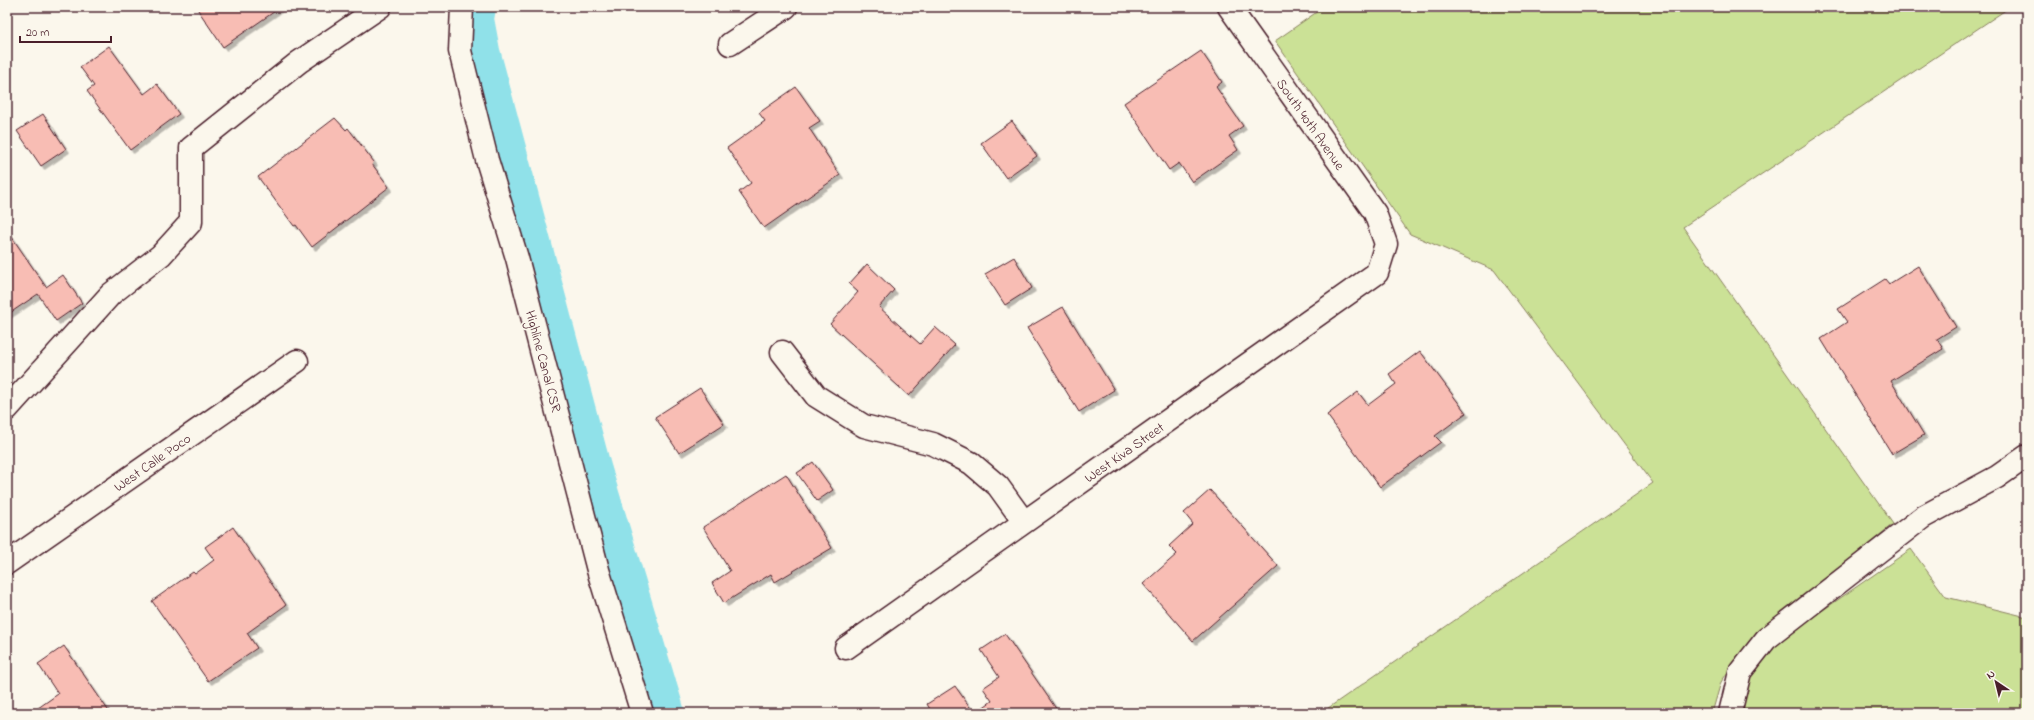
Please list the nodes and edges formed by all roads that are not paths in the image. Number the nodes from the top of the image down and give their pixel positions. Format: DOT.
graph roads {
  1 [pos="380,7"];
  2 [pos="462,7"];
  3 [pos="786,7"];
  4 [pos="1229,7"];
  5 [pos="730,44"];
  6 [pos="1386,244"];
  7 [pos="782,352"];
  8 [pos="297,361"];
  9 [pos="7,409"];
  10 [pos="2027,456"];
  11 [pos="1024,522"];
  12 [pos="7,563"];
  13 [pos="846,648"];
  14 [pos="642,713"];
  15 [pos="1730,713"];
  1 -- 9 [label="street"];
  2 -- 14 [label="street, Highline Canal CSR"];
  3 -- 5 [label="street"];
  4 -- 6 [label="street, South 40th Avenue"];
  6 -- 11 [label="street, West Kiva Street"];
  7 -- 11 [label="street"];
  8 -- 12 [label="street, West Calle Poco"];
  10 -- 15 [label="street"];
  11 -- 13 [label="street, West Kiva Street"];
}
